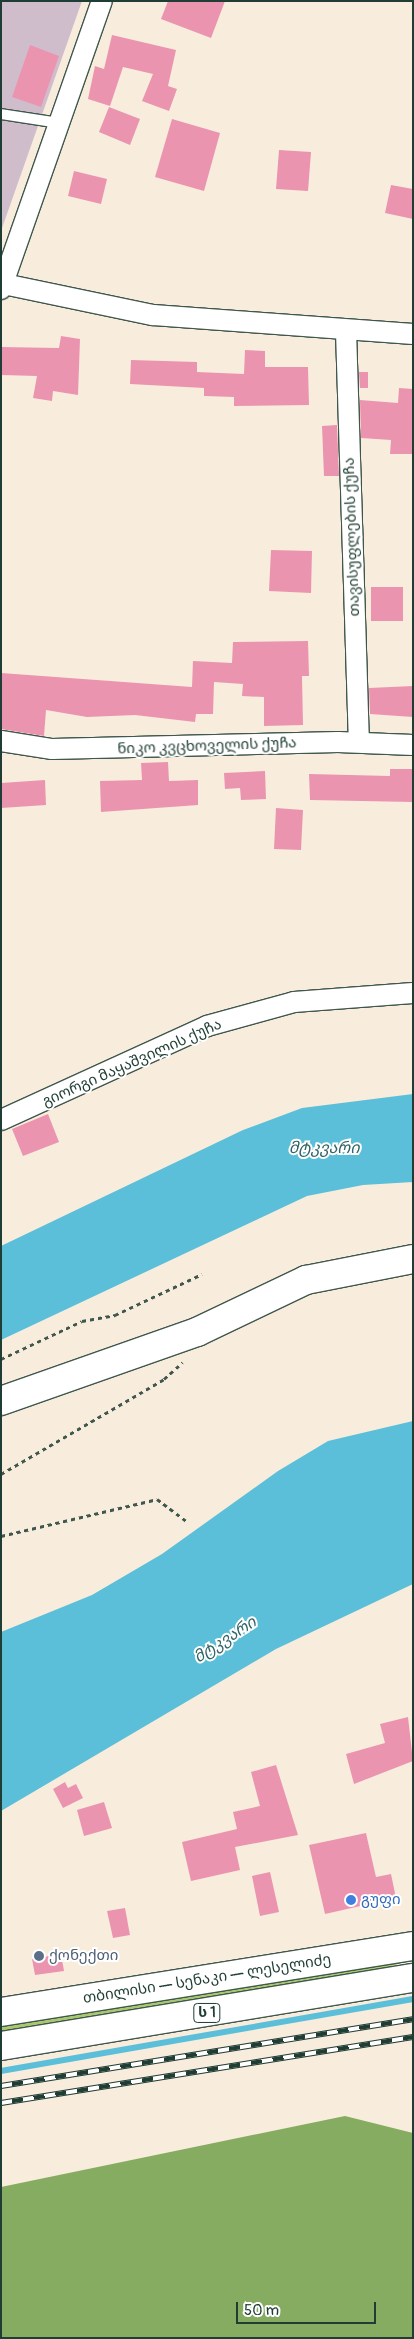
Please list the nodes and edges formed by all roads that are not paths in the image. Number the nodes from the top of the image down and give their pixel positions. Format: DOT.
graph roads {
  1 [pos="102,1"];
  2 [pos="1,114"];
  3 [pos="60,124"];
  4 [pos="2,285"];
  5 [pos="346,331"];
  6 [pos="413,334"];
  7 [pos="1,742"];
  8 [pos="359,742"];
  9 [pos="413,745"];
  10 [pos="413,993"];
  11 [pos="1,1120"];
  12 [pos="413,1259"];
  13 [pos="1,1401"];
  14 [pos="407,1946"];
  15 [pos="413,1978"];
  16 [pos="1,2012"];
  17 [pos="1,2046"];
  1 -- 3 [label="street"];
  2 -- 3 [label="lane"];
  3 -- 4 [label="street"];
  4 -- 5 [label="street"];
  5 -- 6 [label="street"];
  5 -- 8 [label="street, თავისუფლების ქუჩა"];
  7 -- 8 [label="street, ნიკო კვცხოველის ქუჩა"];
  8 -- 9 [label="street, ნიკო კვცხოველის ქუჩა"];
  10 -- 11 [label="street, გიორგი მაყაშვილის ქუჩა"];
  12 -- 13 [label="main road"];
  14 -- 16 [label="main road, თბილისი — სენაკი — ლესელიძე / ს 1"];
  15 -- 17 [label="main road, ს 1"];
}
